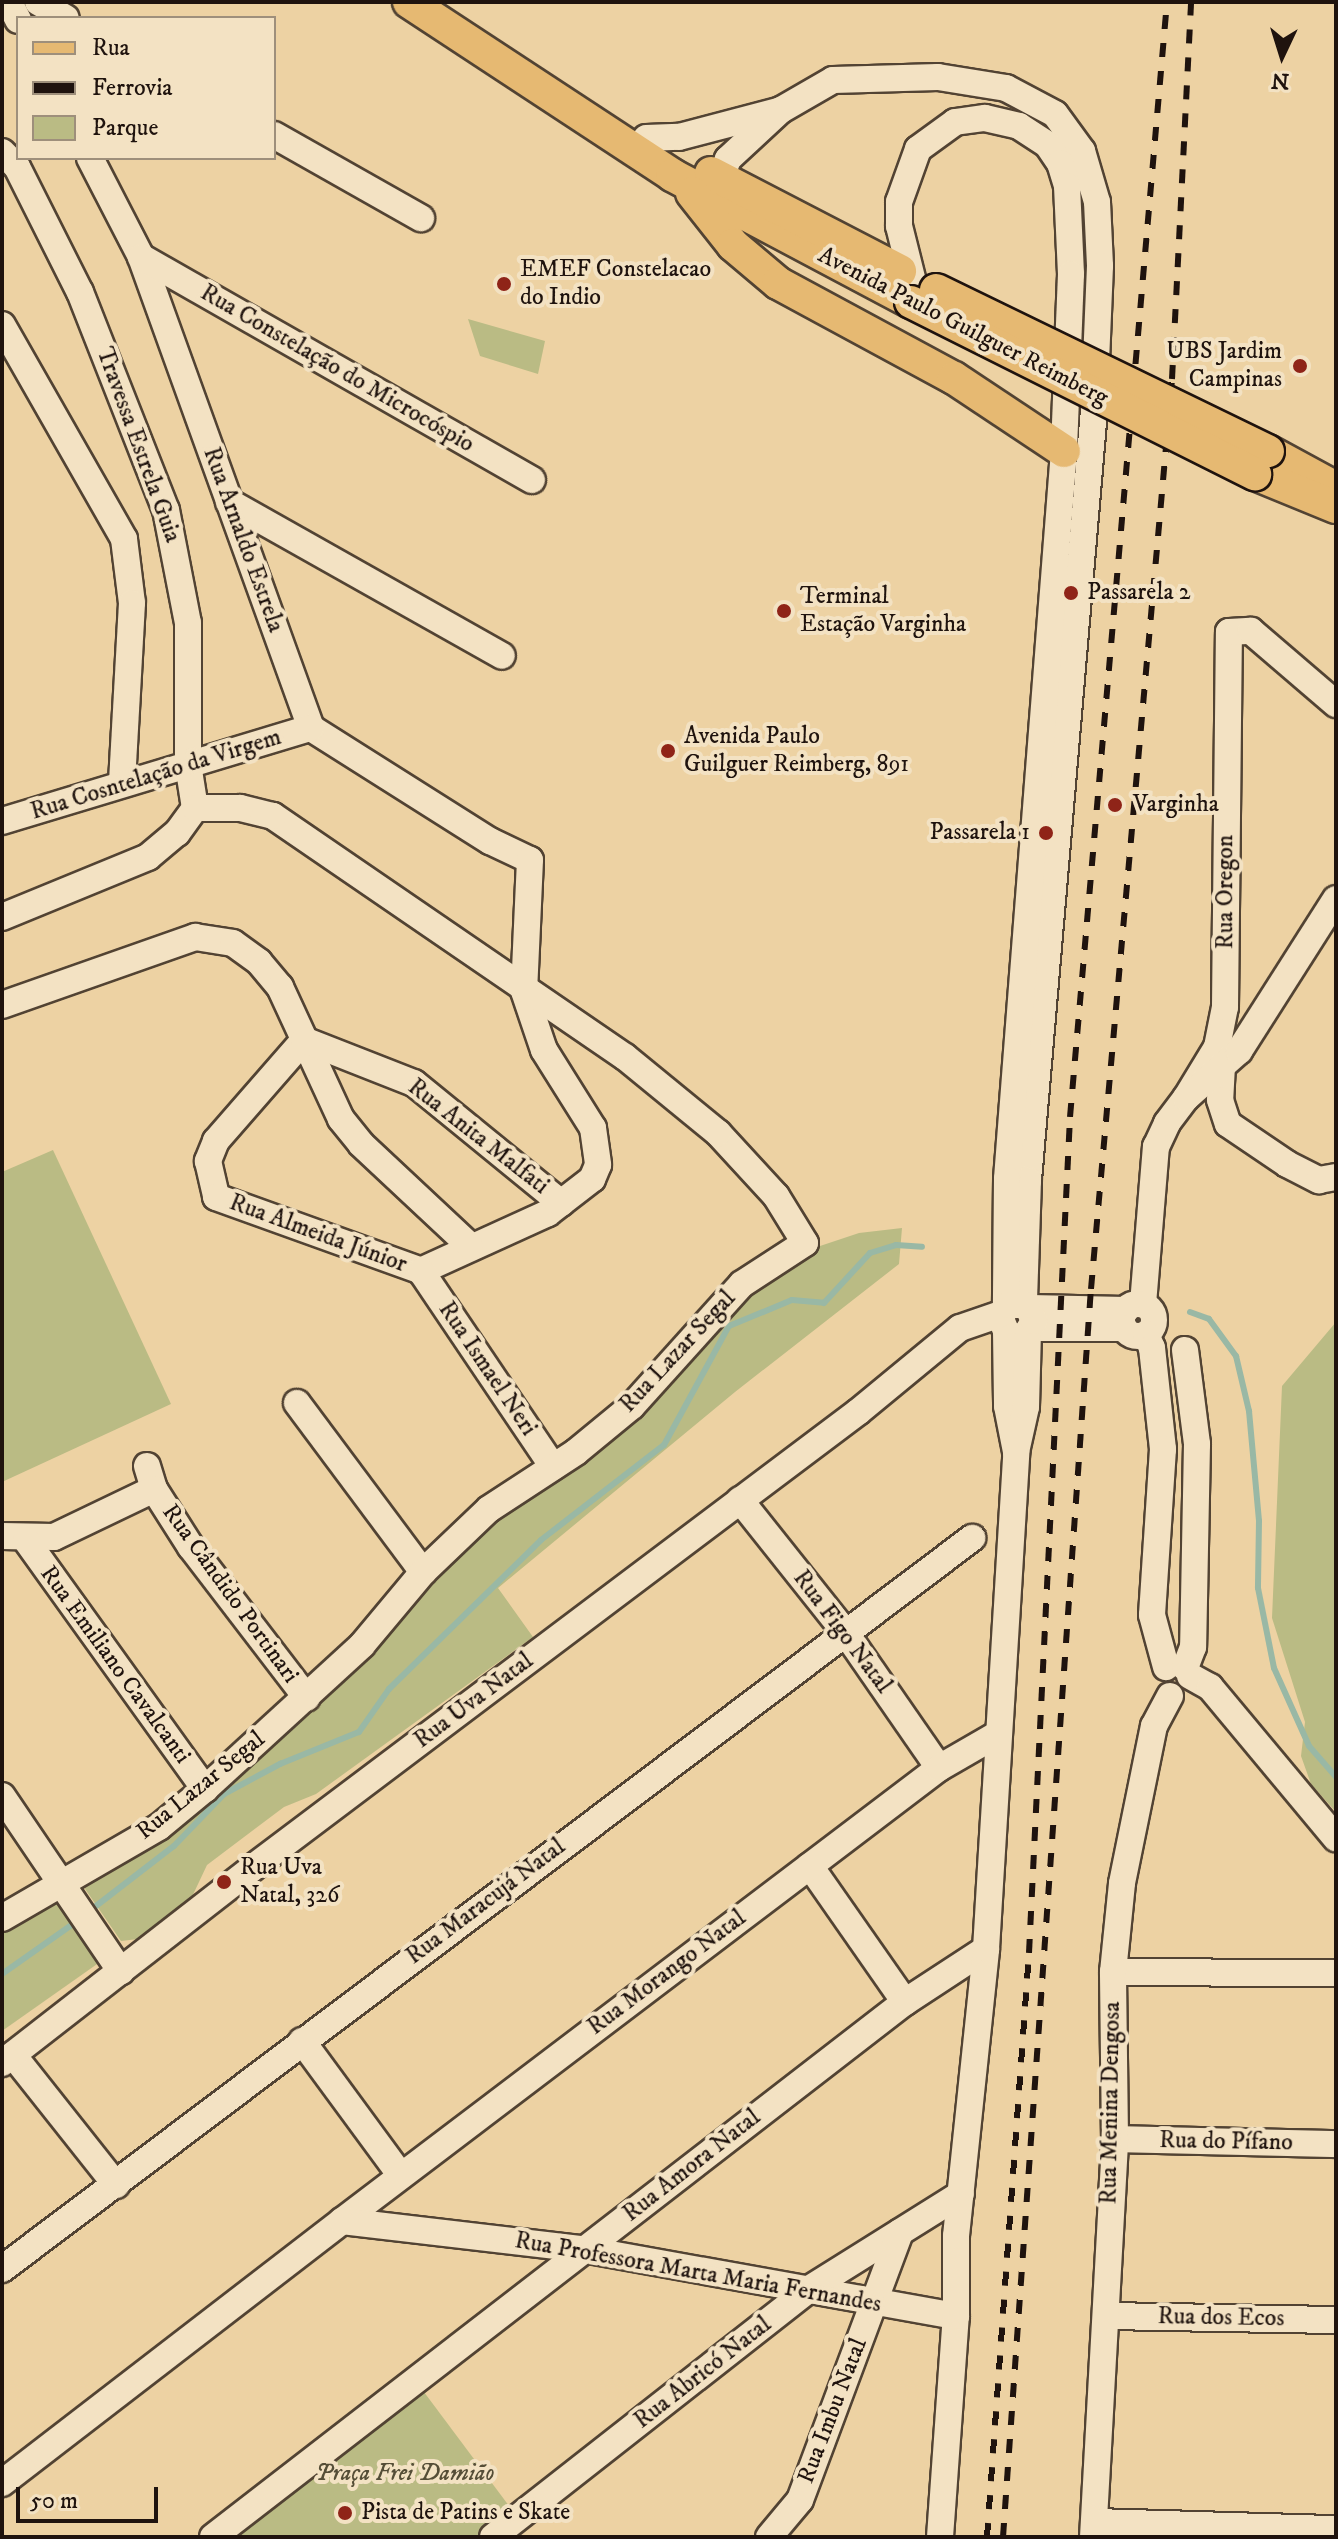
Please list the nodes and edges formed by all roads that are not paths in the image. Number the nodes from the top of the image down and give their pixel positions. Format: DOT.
graph roads {
  1 [pos="38,2"];
  2 [pos="409,2"];
  3 [pos="62,16"];
  4 [pos="781,110"];
  5 [pos="602,125"];
  6 [pos="276,136"];
  7 [pos="646,138"];
  8 [pos="2,152"];
  9 [pos="91,160"];
  10 [pos="715,197"];
  11 [pos="421,218"];
  12 [pos="141,257"];
  13 [pos="916,288"];
  14 [pos="2,325"];
  15 [pos="1064,451"];
  16 [pos="532,480"];
  17 [pos="1332,491"];
  18 [pos="229,502"];
  19 [pos="502,656"];
  20 [pos="1336,704"];
  21 [pos="311,728"];
  22 [pos="188,764"];
  23 [pos="122,783"];
  24 [pos="195,808"];
  25 [pos="2,821"];
  26 [pos="1336,899"];
  27 [pos="2,917"];
  28 [pos="524,991"];
  29 [pos="1226,999"];
  30 [pos="2,1005"];
  31 [pos="1261,1018"];
  32 [pos="304,1040"];
  33 [pos="1222,1065"];
  34 [pos="1186,1098"];
  35 [pos="1328,1179"];
  36 [pos="561,1203"];
  37 [pos="470,1246"];
  38 [pos="421,1271"];
  39 [pos="1016,1318"];
  40 [pos="1135,1319"];
  41 [pos="1185,1350"];
  42 [pos="297,1403"];
  43 [pos="553,1467"];
  44 [pos="740,1500"];
  45 [pos="14,1538"];
  46 [pos="972,1538"];
  47 [pos="423,1572"];
  48 [pos="845,1632"];
  49 [pos="1181,1681"];
  50 [pos="307,1698"];
  51 [pos="998,1734"];
  52 [pos="939,1768"];
  53 [pos="205,1789"];
  54 [pos="2,1796"];
  55 [pos="1336,1838"];
  56 [pos="810,1866"];
  57 [pos="69,1889"];
  58 [pos="2,1918"];
  59 [pos="986,1949"];
  60 [pos="119,1969"];
  61 [pos="1113,1972"];
  62 [pos="1336,1973"];
  63 [pos="905,2002"];
  64 [pos="302,2041"];
  65 [pos="8,2059"];
  66 [pos="1115,2139"];
  67 [pos="1336,2144"];
  68 [pos="399,2173"];
  69 [pos="116,2185"];
  70 [pos="961,2194"];
  71 [pos="342,2221"];
  72 [pos="900,2232"];
  73 [pos="588,2250"];
  74 [pos="2,2269"];
  75 [pos="809,2289"];
  76 [pos="874,2304"];
  77 [pos="956,2316"];
  78 [pos="1106,2316"];
  79 [pos="1336,2320"];
  80 [pos="2,2483"];
  81 [pos="1336,2529"];
  82 [pos="1094,2530"];
  83 [pos="213,2537"];
  84 [pos="493,2537"];
  85 [pos="769,2537"];
  86 [pos="940,2537"];
  1 -- 3 [label="street"];
  2 -- 5 [label="main road, Avenida Paulo Guilguer Reimberg"];
  4 -- 7 [label="street"];
  4 -- 10 [label="street"];
  4 -- 39 [label="street"];
  5 -- 7 [label="main road, Avenida Paulo Guilguer Reimberg"];
  5 -- 10 [label="main road, Avenida Paulo Guilguer Reimberg"];
  6 -- 11 [label="street"];
  7 -- 10 [label="main road, Avenida Paulo Guilguer Reimberg"];
  8 -- 22 [label="street, Travessa Estrela Guia"];
  9 -- 12 [label="street, Rua Arnaldo Estrela"];
  10 -- 13 [label="main road, Avenida Paulo Guilguer Reimberg"];
  10 -- 15 [label="main road"];
  12 -- 16 [label="street, Rua Constelação do Microcóspio"];
  12 -- 18 [label="street, Rua Arnaldo Estrela"];
  13 -- 15 [label="street"];
  13 -- 17 [label="main road, Avenida Paulo Guilguer Reimberg, bridge"];
  14 -- 23 [label="street"];
  15 -- 39 [label="street"];
  18 -- 19 [label="street"];
  18 -- 21 [label="street, Rua Arnaldo Estrela"];
  20 -- 29 [label="street, Rua Oregon"];
  21 -- 22 [label="street, Rua Cosntelação da Virgem"];
  21 -- 28 [label="street"];
  22 -- 23 [label="street, Rua Cosntelação da Virgem"];
  22 -- 24 [label="street, Travessa Estrela Guia"];
  23 -- 25 [label="street, Rua Cosntelação da Virgem"];
  24 -- 27 [label="street"];
  24 -- 28 [label="street, Rua Lazar Segal"];
  26 -- 31 [label="street"];
  28 -- 36 [label="street"];
  28 -- 43 [label="street, Rua Lazar Segal"];
  29 -- 31 [label="street"];
  29 -- 34 [label="street, Rua Oregon"];
  30 -- 32 [label="street"];
  31 -- 33 [label="street"];
  32 -- 36 [label="street, Rua Anita Malfati"];
  32 -- 37 [label="street"];
  32 -- 38 [label="street, Rua Almeida Júnior"];
  33 -- 34 [label="street"];
  33 -- 35 [label="street"];
  34 -- 40 [label="street, Rua Oregon"];
  36 -- 37 [label="street"];
  37 -- 38 [label="street"];
  38 -- 43 [label="street, Rua Ismael Neri"];
  39 -- 40 [label="street"];
  39 -- 44 [label="street, Rua Uva Natal"];
  39 -- 51 [label="street"];
  40 -- 49 [label="street, Rua Oregon"];
  41 -- 49 [label="street"];
  42 -- 47 [label="street"];
  43 -- 47 [label="street, Rua Lazar Segal"];
  44 -- 48 [label="street, Rua Figo Natal"];
  44 -- 60 [label="street, Rua Uva Natal"];
  45 -- 50 [label="street, Rua Cândido Portinari"];
  45 -- 53 [label="street, Rua Emiliano Cavalcanti"];
  46 -- 48 [label="street, Rua Maracujá Natal"];
  47 -- 50 [label="street, Rua Lazar Segal"];
  48 -- 52 [label="street, Rua Figo Natal"];
  48 -- 64 [label="street, Rua Maracujá Natal"];
  49 -- 55 [label="street"];
  49 -- 61 [label="street, Rua Menina Dengosa"];
  50 -- 53 [label="street, Rua Lazar Segal"];
  51 -- 52 [label="street, Rua Morango Natal"];
  51 -- 59 [label="street"];
  52 -- 56 [label="street, Rua Morango Natal"];
  53 -- 57 [label="street, Rua Lazar Segal"];
  54 -- 57 [label="street"];
  56 -- 63 [label="street"];
  56 -- 68 [label="street, Rua Morango Natal"];
  57 -- 58 [label="street, Rua Lazar Segal"];
  57 -- 60 [label="street"];
  59 -- 63 [label="street, Rua Amora Natal"];
  59 -- 70 [label="street"];
  60 -- 65 [label="street, Rua Uva Natal"];
  61 -- 62 [label="street"];
  61 -- 66 [label="street, Rua Menina Dengosa"];
  63 -- 73 [label="street, Rua Amora Natal"];
  64 -- 68 [label="street"];
  64 -- 69 [label="street, Rua Maracujá Natal"];
  65 -- 69 [label="street"];
  66 -- 67 [label="street, Rua do Pífano"];
  66 -- 78 [label="street, Rua Menina Dengosa"];
  68 -- 71 [label="street, Rua Morango Natal"];
  69 -- 74 [label="street, Rua Maracujá Natal"];
  70 -- 72 [label="street, Rua Abricó Natal"];
  70 -- 77 [label="street"];
  71 -- 73 [label="street, Rua Professora Marta Maria Fernandes"];
  71 -- 80 [label="street"];
  72 -- 75 [label="street, Rua Abricó Natal"];
  72 -- 76 [label="street, Rua Imbu Natal"];
  73 -- 75 [label="street, Rua Professora Marta Maria Fernandes"];
  73 -- 83 [label="street, Rua Amora Natal"];
  75 -- 76 [label="street, Rua Professora Marta Maria Fernandes"];
  75 -- 84 [label="street, Rua Abricó Natal"];
  76 -- 77 [label="street, Rua Professora Marta Maria Fernandes"];
  76 -- 85 [label="street, Rua Imbu Natal"];
  77 -- 86 [label="street"];
  78 -- 79 [label="street, Rua dos Ecos"];
  78 -- 82 [label="street, Rua Menina Dengosa"];
  81 -- 82 [label="street"];
}
